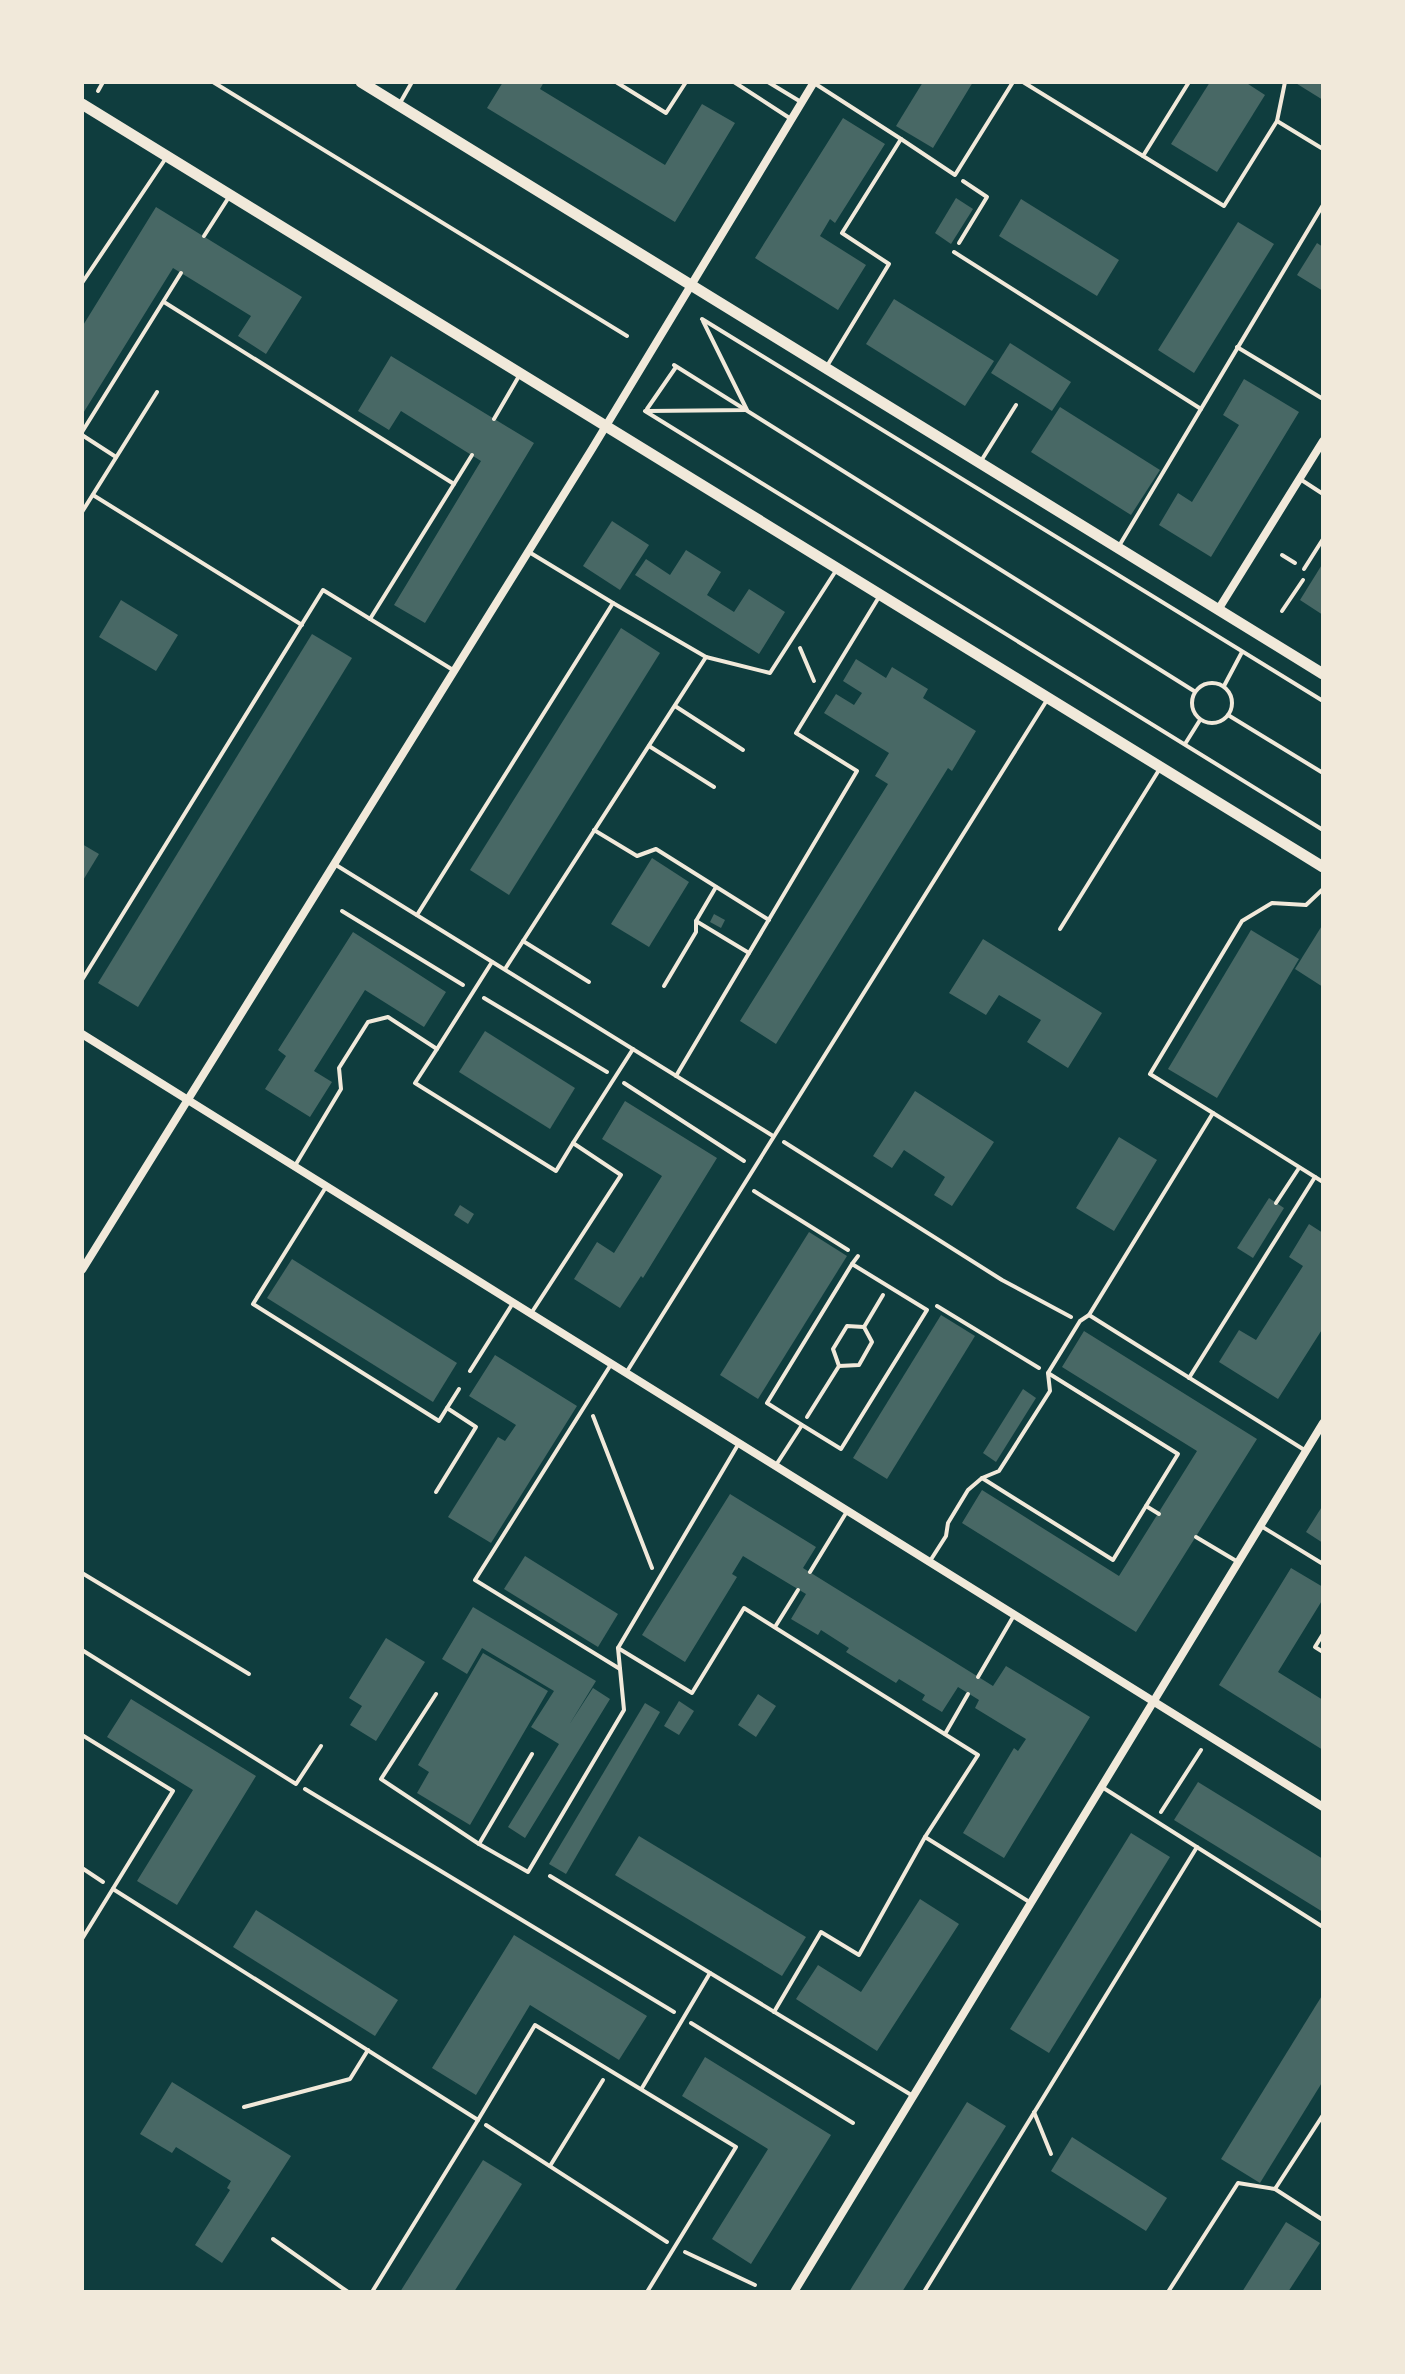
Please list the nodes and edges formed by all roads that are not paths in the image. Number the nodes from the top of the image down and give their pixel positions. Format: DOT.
graph roads {
  1 [pos="361,82"];
  2 [pos="412,82"];
  3 [pos="616,82"];
  4 [pos="686,82"];
  5 [pos="734,82"];
  6 [pos="768,82"];
  7 [pos="813,82"];
  8 [pos="1013,82"];
  9 [pos="1023,82"];
  10 [pos="1189,82"];
  11 [pos="1285,82"];
  12 [pos="801,102"];
  13 [pos="82,104"];
  14 [pos="398,105"];
  15 [pos="791,119"];
  16 [pos="1277,121"];
  17 [pos="901,139"];
  18 [pos="1323,149"];
  19 [pos="168,156"];
  20 [pos="1143,156"];
  21 [pos="230,195"];
  22 [pos="1323,205"];
  23 [pos="204,236"];
  24 [pos="954,252"];
  25 [pos="181,273"];
  26 [pos="82,283"];
  27 [pos="691,284"];
  28 [pos="164,302"];
  29 [pos="1237,347"];
  30 [pos="826,368"];
  31 [pos="521,373"];
  32 [pos="157,392"];
  33 [pos="1323,399"];
  34 [pos="1016,405"];
  35 [pos="1201,409"];
  36 [pos="494,419"];
  37 [pos="606,426"];
  38 [pos="82,434"];
  39 [pos="1323,441"];
  40 [pos="472,455"];
  41 [pos="116,457"];
  42 [pos="979,464"];
  43 [pos="1300,479"];
  44 [pos="454,484"];
  45 [pos="1323,494"];
  46 [pos="93,495"];
  47 [pos="82,512"];
  48 [pos="1323,539"];
  49 [pos="1117,548"];
  50 [pos="528,552"];
  51 [pos="838,568"];
  52 [pos="1304,569"];
  53 [pos="880,595"];
  54 [pos="613,603"];
  55 [pos="1218,610"];
  56 [pos="370,619"];
  57 [pos="302,625"];
  58 [pos="706,657"];
  59 [pos="453,670"];
  60 [pos="1323,674"];
  61 [pos="1048,699"];
  62 [pos="675,706"];
  63 [pos="649,746"];
  64 [pos="743,750"];
  65 [pos="1161,768"];
  66 [pos="714,787"];
  67 [pos="594,830"];
  68 [pos="334,863"];
  69 [pos="1323,867"];
  70 [pos="716,887"];
  71 [pos="1323,889"];
  72 [pos="417,915"];
  73 [pos="769,920"];
  74 [pos="696,921"];
  75 [pos="1060,929"];
  76 [pos="523,941"];
  77 [pos="749,953"];
  78 [pos="492,962"];
  79 [pos="505,969"];
  80 [pos="82,980"];
  81 [pos="589,982"];
  82 [pos="664,986"];
  83 [pos="82,1034"];
  84 [pos="437,1049"];
  85 [pos="633,1049"];
  86 [pos="676,1076"];
  87 [pos="188,1101"];
  88 [pos="1213,1113"];
  89 [pos="773,1136"];
  90 [pos="573,1143"];
  91 [pos="294,1166"];
  92 [pos="1299,1167"];
  93 [pos="1315,1177"];
  94 [pos="1323,1182"];
  95 [pos="326,1187"];
  96 [pos="1276,1203"];
  97 [pos="858,1256"];
  98 [pos="852,1264"];
  99 [pos="82,1270"];
  100 [pos="513,1303"];
  101 [pos="530,1314"];
  102 [pos="1089,1315"];
  103 [pos="611,1364"];
  104 [pos="470,1371"];
  105 [pos="626,1373"];
  106 [pos="1048,1373"];
  107 [pos="1189,1378"];
  108 [pos="459,1389"];
  109 [pos="447,1408"];
  110 [pos="1323,1423"];
  111 [pos="802,1425"];
  112 [pos="740,1442"];
  113 [pos="1306,1451"];
  114 [pos="776,1465"];
  115 [pos="982,1478"];
  116 [pos="436,1492"];
  117 [pos="1146,1506"];
  118 [pos="848,1510"];
  119 [pos="1159,1514"];
  120 [pos="1261,1526"];
  121 [pos="1196,1537"];
  122 [pos="930,1561"];
  123 [pos="1238,1562"];
  124 [pos="1323,1564"];
  125 [pos="810,1572"];
  126 [pos="82,1573"];
  127 [pos="798,1590"];
  128 [pos="1015,1614"];
  129 [pos="775,1627"];
  130 [pos="1323,1634"];
  131 [pos="618,1648"];
  132 [pos="82,1650"];
  133 [pos="1323,1652"];
  134 [pos="621,1670"];
  135 [pos="249,1674"];
  136 [pos="978,1677"];
  137 [pos="436,1694"];
  138 [pos="968,1694"];
  139 [pos="1154,1701"];
  140 [pos="945,1734"];
  141 [pos="82,1735"];
  142 [pos="321,1746"];
  143 [pos="532,1754"];
  144 [pos="1101,1786"];
  145 [pos="1323,1807"];
  146 [pos="925,1837"];
  147 [pos="479,1844"];
  148 [pos="1197,1847"];
  149 [pos="550,1876"];
  150 [pos="113,1889"];
  151 [pos="1031,1903"];
  152 [pos="1323,1927"];
  153 [pos="82,1939"];
  154 [pos="710,1973"];
  155 [pos="774,2012"];
  156 [pos="368,2050"];
  157 [pos="642,2089"];
  158 [pos="913,2096"];
  159 [pos="244,2107"];
  160 [pos="1034,2112"];
  161 [pos="1323,2115"];
  162 [pos="478,2120"];
  163 [pos="1051,2154"];
  164 [pos="1275,2189"];
  165 [pos="1323,2220"];
  166 [pos="372,2292"];
  167 [pos="647,2292"];
  168 [pos="794,2292"];
  169 [pos="924,2292"];
  170 [pos="1168,2292"];
  1 -- 14 [label="street"];
  2 -- 14 [label="lane"];
  3 -- 4 [label="lane"];
  5 -- 15 [label="lane"];
  6 -- 12 [label="lane"];
  7 -- 12 [label="street"];
  7 -- 17 [label="lane"];
  8 -- 17 [label="lane"];
  9 -- 20 [label="lane"];
  10 -- 20 [label="lane"];
  11 -- 16 [label="lane"];
  12 -- 15 [label="street"];
  13 -- 19 [label="street"];
  14 -- 27 [label="street"];
  15 -- 27 [label="street"];
  16 -- 18 [label="lane"];
  16 -- 20 [label="lane"];
  17 -- 30 [label="lane"];
  19 -- 21 [label="street"];
  19 -- 26 [label="lane"];
  21 -- 23 [label="lane"];
  21 -- 31 [label="street"];
  22 -- 29 [label="lane"];
  24 -- 35 [label="lane"];
  25 -- 28 [label="lane"];
  27 -- 30 [label="street"];
  27 -- 37 [label="street"];
  28 -- 38 [label="lane"];
  28 -- 44 [label="lane"];
  29 -- 33 [label="lane"];
  29 -- 35 [label="lane"];
  30 -- 42 [label="street"];
  31 -- 36 [label="lane"];
  31 -- 37 [label="street"];
  32 -- 41 [label="lane"];
  34 -- 42 [label="lane"];
  35 -- 49 [label="lane"];
  37 -- 50 [label="street"];
  37 -- 51 [label="street"];
  38 -- 41 [label="lane"];
  39 -- 43 [label="street"];
  40 -- 44 [label="lane"];
  41 -- 46 [label="lane"];
  42 -- 49 [label="street"];
  43 -- 45 [label="lane"];
  43 -- 55 [label="street"];
  44 -- 56 [label="lane"];
  46 -- 47 [label="lane"];
  46 -- 57 [label="lane"];
  48 -- 52 [label="lane"];
  49 -- 55 [label="street"];
  50 -- 54 [label="lane"];
  50 -- 59 [label="street"];
  51 -- 53 [label="street"];
  51 -- 58 [label="lane"];
  53 -- 61 [label="street"];
  53 -- 73 [label="lane"];
  54 -- 58 [label="lane"];
  54 -- 72 [label="lane"];
  55 -- 60 [label="street"];
  56 -- 57 [label="lane"];
  56 -- 59 [label="lane"];
  57 -- 80 [label="lane"];
  58 -- 62 [label="lane"];
  59 -- 68 [label="street"];
  61 -- 65 [label="street"];
  61 -- 89 [label="lane"];
  62 -- 63 [label="lane"];
  62 -- 64 [label="lane"];
  63 -- 66 [label="lane"];
  63 -- 67 [label="lane"];
  65 -- 69 [label="street"];
  65 -- 75 [label="lane"];
  67 -- 70 [label="lane"];
  67 -- 76 [label="lane"];
  68 -- 72 [label="lane"];
  68 -- 87 [label="street"];
  70 -- 73 [label="lane"];
  70 -- 74 [label="lane"];
  71 -- 88 [label="lane"];
  72 -- 78 [label="lane"];
  73 -- 77 [label="lane"];
  74 -- 77 [label="lane"];
  74 -- 82 [label="lane"];
  76 -- 79 [label="lane"];
  76 -- 81 [label="lane"];
  77 -- 86 [label="lane"];
  78 -- 79 [label="lane"];
  78 -- 84 [label="lane"];
  79 -- 85 [label="lane"];
  83 -- 87 [label="street"];
  84 -- 90 [label="lane"];
  84 -- 91 [label="lane"];
  85 -- 86 [label="lane"];
  85 -- 90 [label="lane"];
  86 -- 89 [label="lane"];
  87 -- 91 [label="street"];
  87 -- 99 [label="street"];
  88 -- 92 [label="lane"];
  88 -- 102 [label="lane"];
  89 -- 105 [label="lane"];
  90 -- 101 [label="lane"];
  91 -- 95 [label="street"];
  92 -- 93 [label="lane"];
  92 -- 96 [label="lane"];
  93 -- 94 [label="lane"];
  93 -- 107 [label="lane"];
  95 -- 100 [label="street"];
  95 -- 109 [label="lane"];
  97 -- 98 [label="lane"];
  98 -- 111 [label="lane"];
  98 -- 111 [label="lane"];
  100 -- 101 [label="street"];
  100 -- 104 [label="lane"];
  101 -- 103 [label="street"];
  102 -- 106 [label="lane"];
  102 -- 107 [label="lane"];
  103 -- 105 [label="street"];
  103 -- 134 [label="lane"];
  105 -- 112 [label="street"];
  106 -- 115 [label="lane"];
  106 -- 117 [label="lane"];
  107 -- 113 [label="lane"];
  108 -- 109 [label="lane"];
  109 -- 116 [label="lane"];
  110 -- 113 [label="street"];
  111 -- 114 [label="lane"];
  112 -- 114 [label="street"];
  112 -- 131 [label="lane"];
  113 -- 120 [label="street"];
  114 -- 118 [label="street"];
  115 -- 117 [label="lane"];
  115 -- 122 [label="lane"];
  117 -- 119 [label="lane"];
  118 -- 122 [label="street"];
  118 -- 125 [label="lane"];
  120 -- 123 [label="street"];
  120 -- 124 [label="lane"];
  121 -- 123 [label="lane"];
  122 -- 128 [label="street"];
  123 -- 139 [label="street"];
  126 -- 135 [label="lane"];
  127 -- 129 [label="lane"];
  128 -- 136 [label="lane"];
  128 -- 139 [label="street"];
  129 -- 131 [label="lane"];
  129 -- 140 [label="lane"];
  130 -- 133 [label="lane"];
  131 -- 134 [label="lane"];
  132 -- 142 [label="lane"];
  134 -- 147 [label="lane"];
  137 -- 147 [label="lane"];
  138 -- 140 [label="lane"];
  139 -- 144 [label="street"];
  139 -- 145 [label="street"];
  140 -- 146 [label="lane"];
  141 -- 150 [label="lane"];
  143 -- 147 [label="lane"];
  144 -- 148 [label="lane"];
  144 -- 151 [label="street"];
  146 -- 151 [label="lane"];
  146 -- 155 [label="lane"];
  148 -- 152 [label="lane"];
  148 -- 160 [label="lane"];
  149 -- 154 [label="lane"];
  150 -- 153 [label="lane"];
  150 -- 156 [label="lane"];
  151 -- 158 [label="street"];
  154 -- 155 [label="lane"];
  154 -- 157 [label="lane"];
  155 -- 158 [label="lane"];
  156 -- 159 [label="lane"];
  156 -- 162 [label="lane"];
  157 -- 162 [label="lane"];
  157 -- 167 [label="lane"];
  158 -- 168 [label="street"];
  160 -- 163 [label="lane"];
  160 -- 169 [label="lane"];
  161 -- 164 [label="lane"];
  162 -- 166 [label="lane"];
  164 -- 165 [label="lane"];
  164 -- 170 [label="lane"];
}
